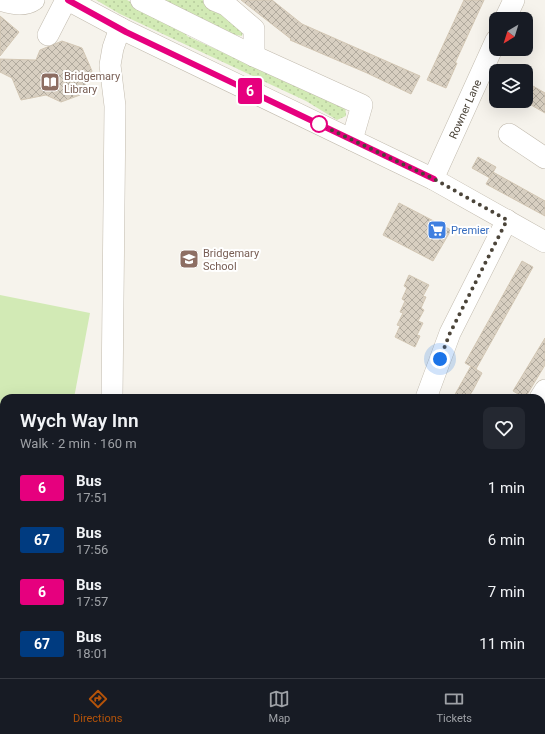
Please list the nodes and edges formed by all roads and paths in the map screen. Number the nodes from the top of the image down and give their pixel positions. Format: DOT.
graph roads {
  1 [pos="0,0"];
  2 [pos="34,0"];
  3 [pos="67,0"];
  4 [pos="141,0"];
  5 [pos="214,0"];
  6 [pos="514,0"];
  7 [pos="508,12"];
  8 [pos="120,28"];
  9 [pos="48,35"];
  10 [pos="254,56"];
  11 [pos="489,56"];
  12 [pos="509,134"];
  13 [pos="352,140"];
  14 [pos="545,158"];
  15 [pos="434,179"];
  16 [pos="507,220"];
  17 [pos="545,242"];
  18 [pos="112,394"];
  19 [pos="427,394"];
  1 -- 2 [label="street"];
  3 -- 8 [label="street"];
  3 -- 9 [label="street"];
  4 -- 10 [label="street"];
  5 -- 10 [label="street"];
  6 -- 7 [label="street"];
  8 -- 13 [label="street"];
  8 -- 18 [label="street"];
  10 -- 13 [label="street"];
  11 -- 15 [label="street, Rowner Lane"];
  12 -- 14 [label="street"];
  13 -- 15 [label="street"];
  15 -- 16 [label="street"];
  16 -- 17 [label="street"];
  16 -- 19 [label="street"];
}
